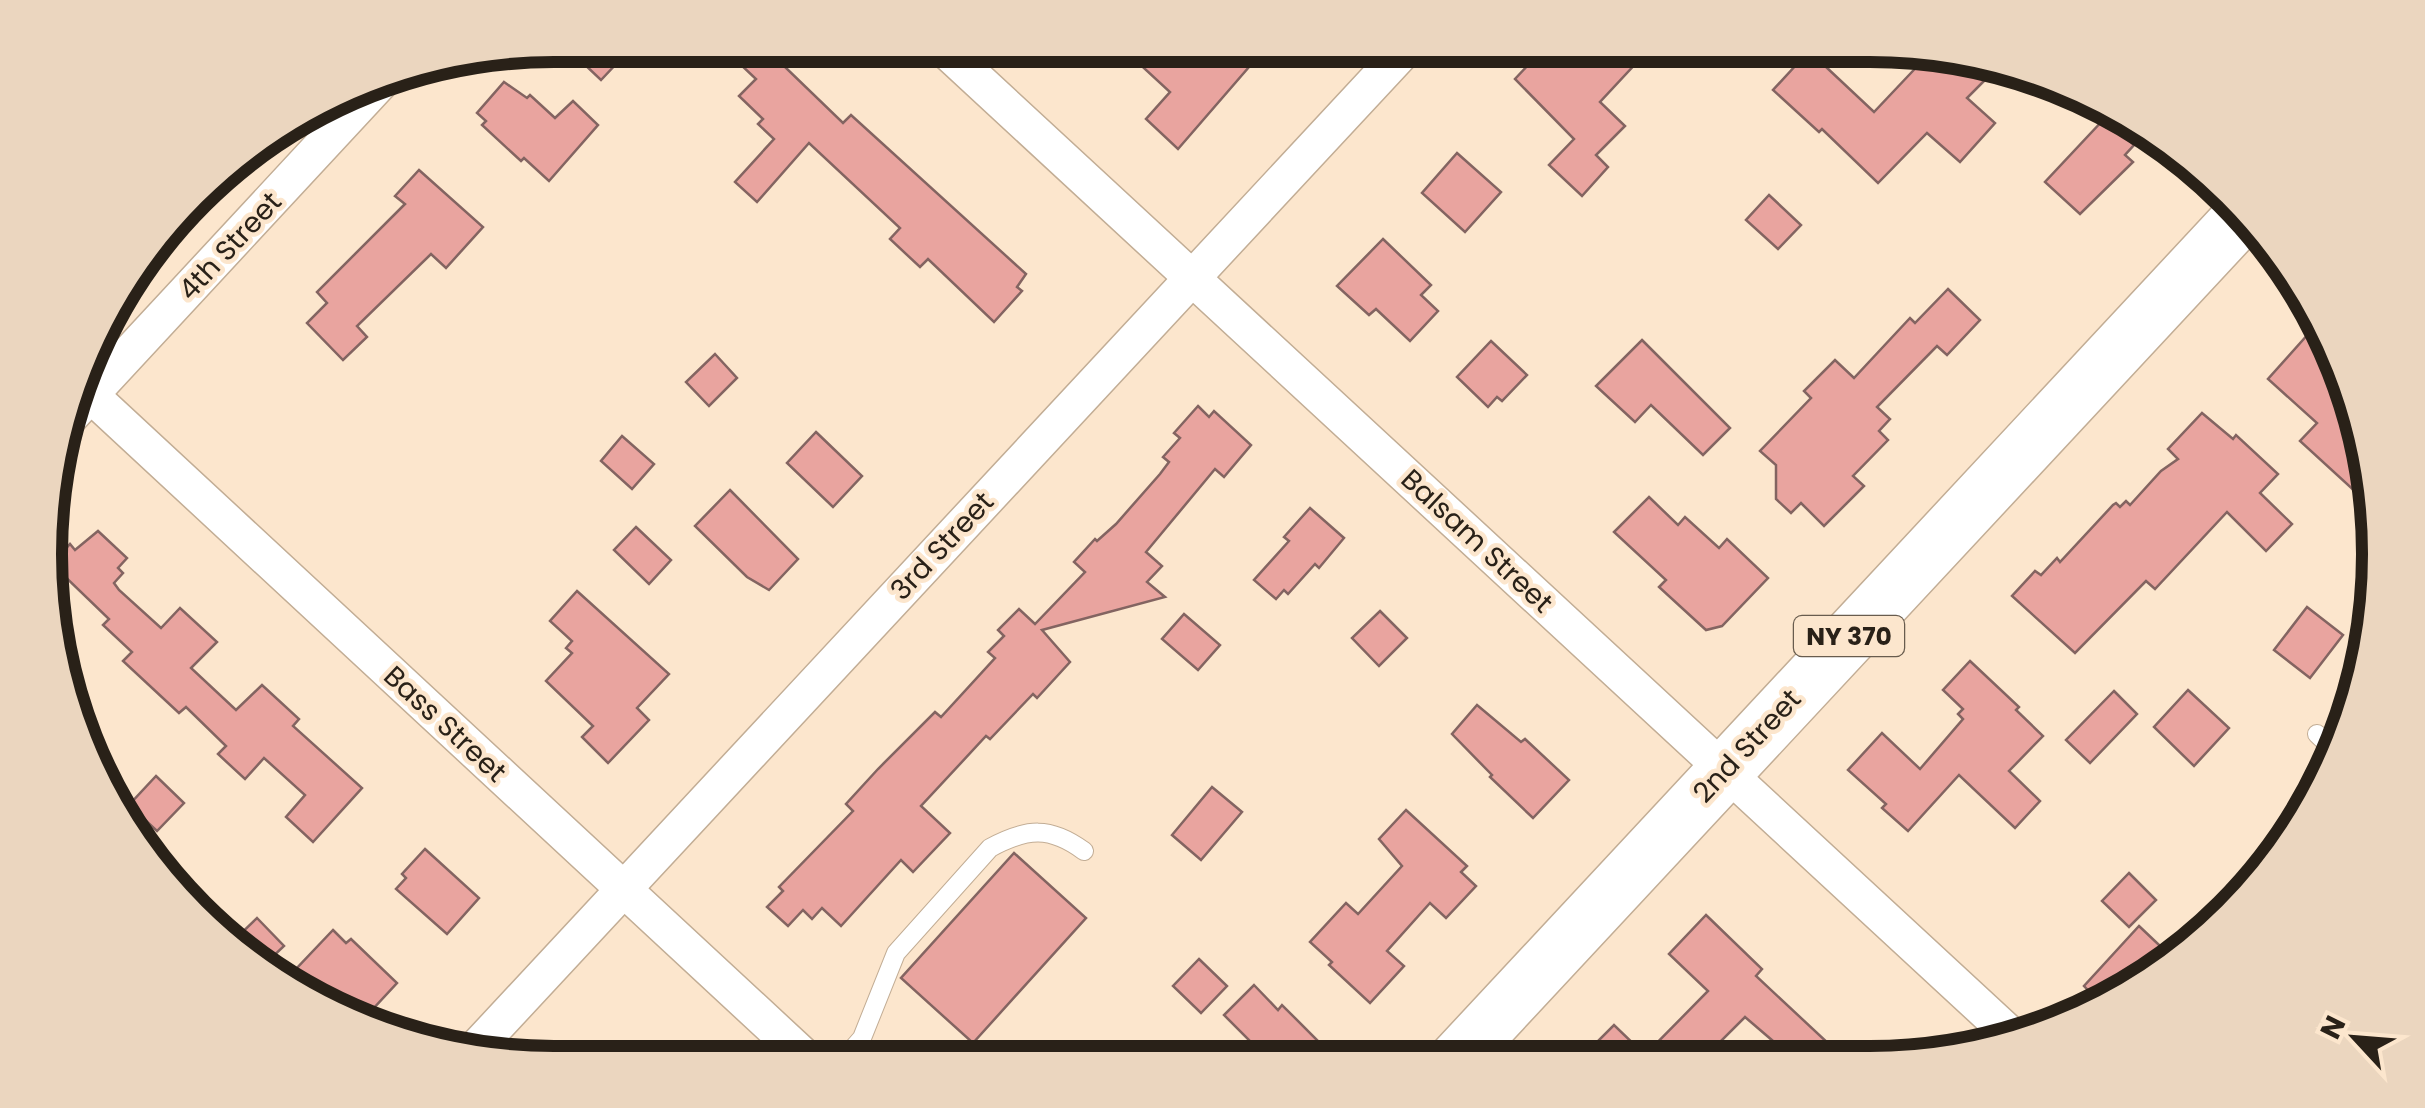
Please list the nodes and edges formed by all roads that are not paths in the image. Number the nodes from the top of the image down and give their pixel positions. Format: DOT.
graph roads {
  1 [pos="958,62"];
  2 [pos="1393,62"];
  3 [pos="362,102"];
  4 [pos="2235,224"];
  5 [pos="1190,277"];
  6 [pos="92,387"];
  7 [pos="86,405"];
  8 [pos="2318,734"];
  9 [pos="2325,741"];
  10 [pos="1725,770"];
  11 [pos="1084,851"];
  12 [pos="624,890"];
  13 [pos="2003,1027"];
  14 [pos="484,1040"];
  15 [pos="793,1046"];
  16 [pos="855,1046"];
  17 [pos="1469,1046"];
  1 -- 5 [label="street, Balsam Street"];
  2 -- 5 [label="street, 3rd Street"];
  3 -- 6 [label="street, 4th Street"];
  4 -- 10 [label="main road, 2nd Street / NY 370"];
  5 -- 10 [label="street, Balsam Street"];
  5 -- 12 [label="street, 3rd Street"];
  7 -- 12 [label="street, Bass Street"];
  8 -- 9 [label="lane"];
  10 -- 13 [label="street, Balsam Street"];
  10 -- 17 [label="main road, 2nd Street / NY 370"];
  11 -- 16 [label="lane"];
  12 -- 14 [label="street, 3rd Street"];
  12 -- 15 [label="street, Bass Street"];
}
